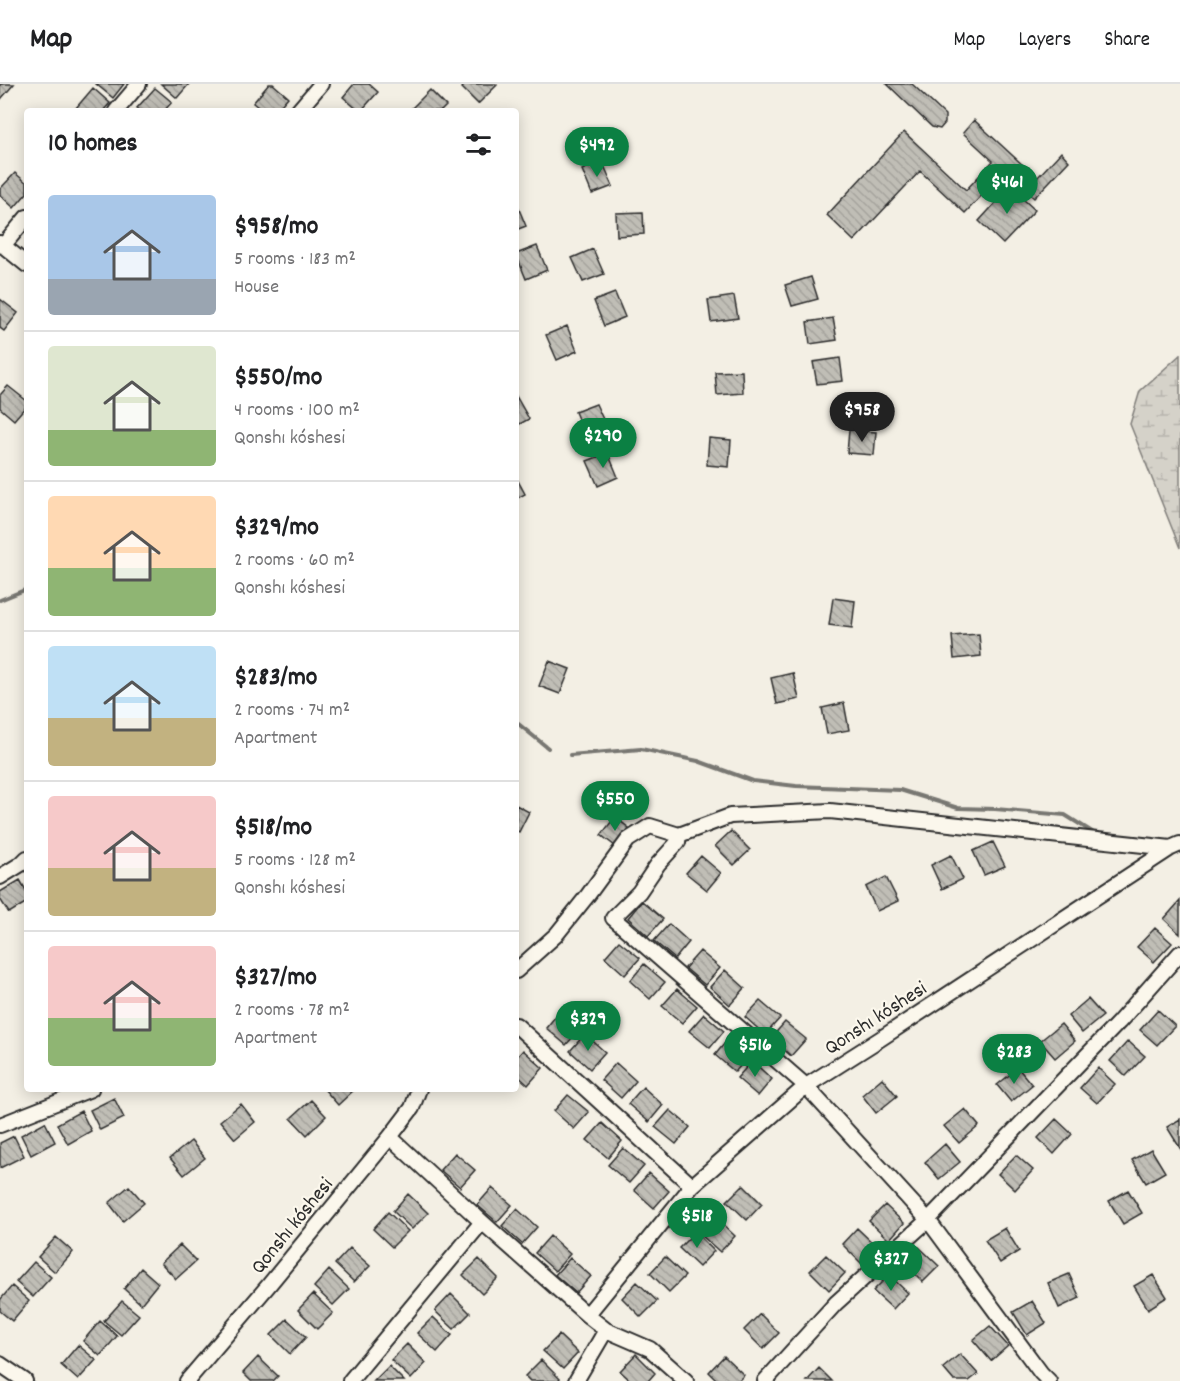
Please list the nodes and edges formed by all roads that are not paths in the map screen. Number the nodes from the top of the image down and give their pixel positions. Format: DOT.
graph roads {
  1 [pos="139,84"];
  2 [pos="321,84"];
  3 [pos="119,108"];
  4 [pos="301,108"];
  5 [pos="24,220"];
  6 [pos="2,244"];
  7 [pos="24,262"];
  8 [pos="679,835"];
  9 [pos="1175,846"];
  10 [pos="24,861"];
  11 [pos="0,877"];
  12 [pos="1180,953"];
  13 [pos="519,968"];
  14 [pos="519,1028"];
  15 [pos="806,1086"];
  16 [pos="83,1092"];
  17 [pos="418,1092"];
  18 [pos="0,1125"];
  19 [pos="390,1137"];
  20 [pos="692,1186"];
  21 [pos="928,1220"];
  22 [pos="482,1222"];
  23 [pos="587,1315"];
  24 [pos="606,1330"];
  25 [pos="0,1364"];
  26 [pos="1040,1378"];
  27 [pos="25,1381"];
  28 [pos="188,1381"];
  29 [pos="350,1381"];
  30 [pos="576,1381"];
  31 [pos="686,1381"];
  32 [pos="765,1381"];
  1 -- 3 [label="street"];
  2 -- 4 [label="street"];
  5 -- 6 [label="street"];
  6 -- 7 [label="street"];
  8 -- 9 [label="street, Qonshı kóshesi"];
  8 -- 13 [label="street"];
  8 -- 15 [label="street"];
  9 -- 15 [label="street, Qonshı kóshesi"];
  10 -- 11 [label="street"];
  12 -- 21 [label="street"];
  14 -- 20 [label="street"];
  15 -- 20 [label="street, Qonshı kóshesi"];
  15 -- 21 [label="street"];
  16 -- 18 [label="street"];
  17 -- 19 [label="street, Qonshı kóshesi"];
  19 -- 22 [label="street"];
  19 -- 28 [label="street, Qonshı kóshesi"];
  20 -- 23 [label="street, Qonshı kóshesi"];
  21 -- 26 [label="street"];
  21 -- 32 [label="street"];
  22 -- 23 [label="street"];
  22 -- 29 [label="street"];
  23 -- 24 [label="street"];
  24 -- 30 [label="street"];
  24 -- 31 [label="street"];
  25 -- 27 [label="street"];
}
